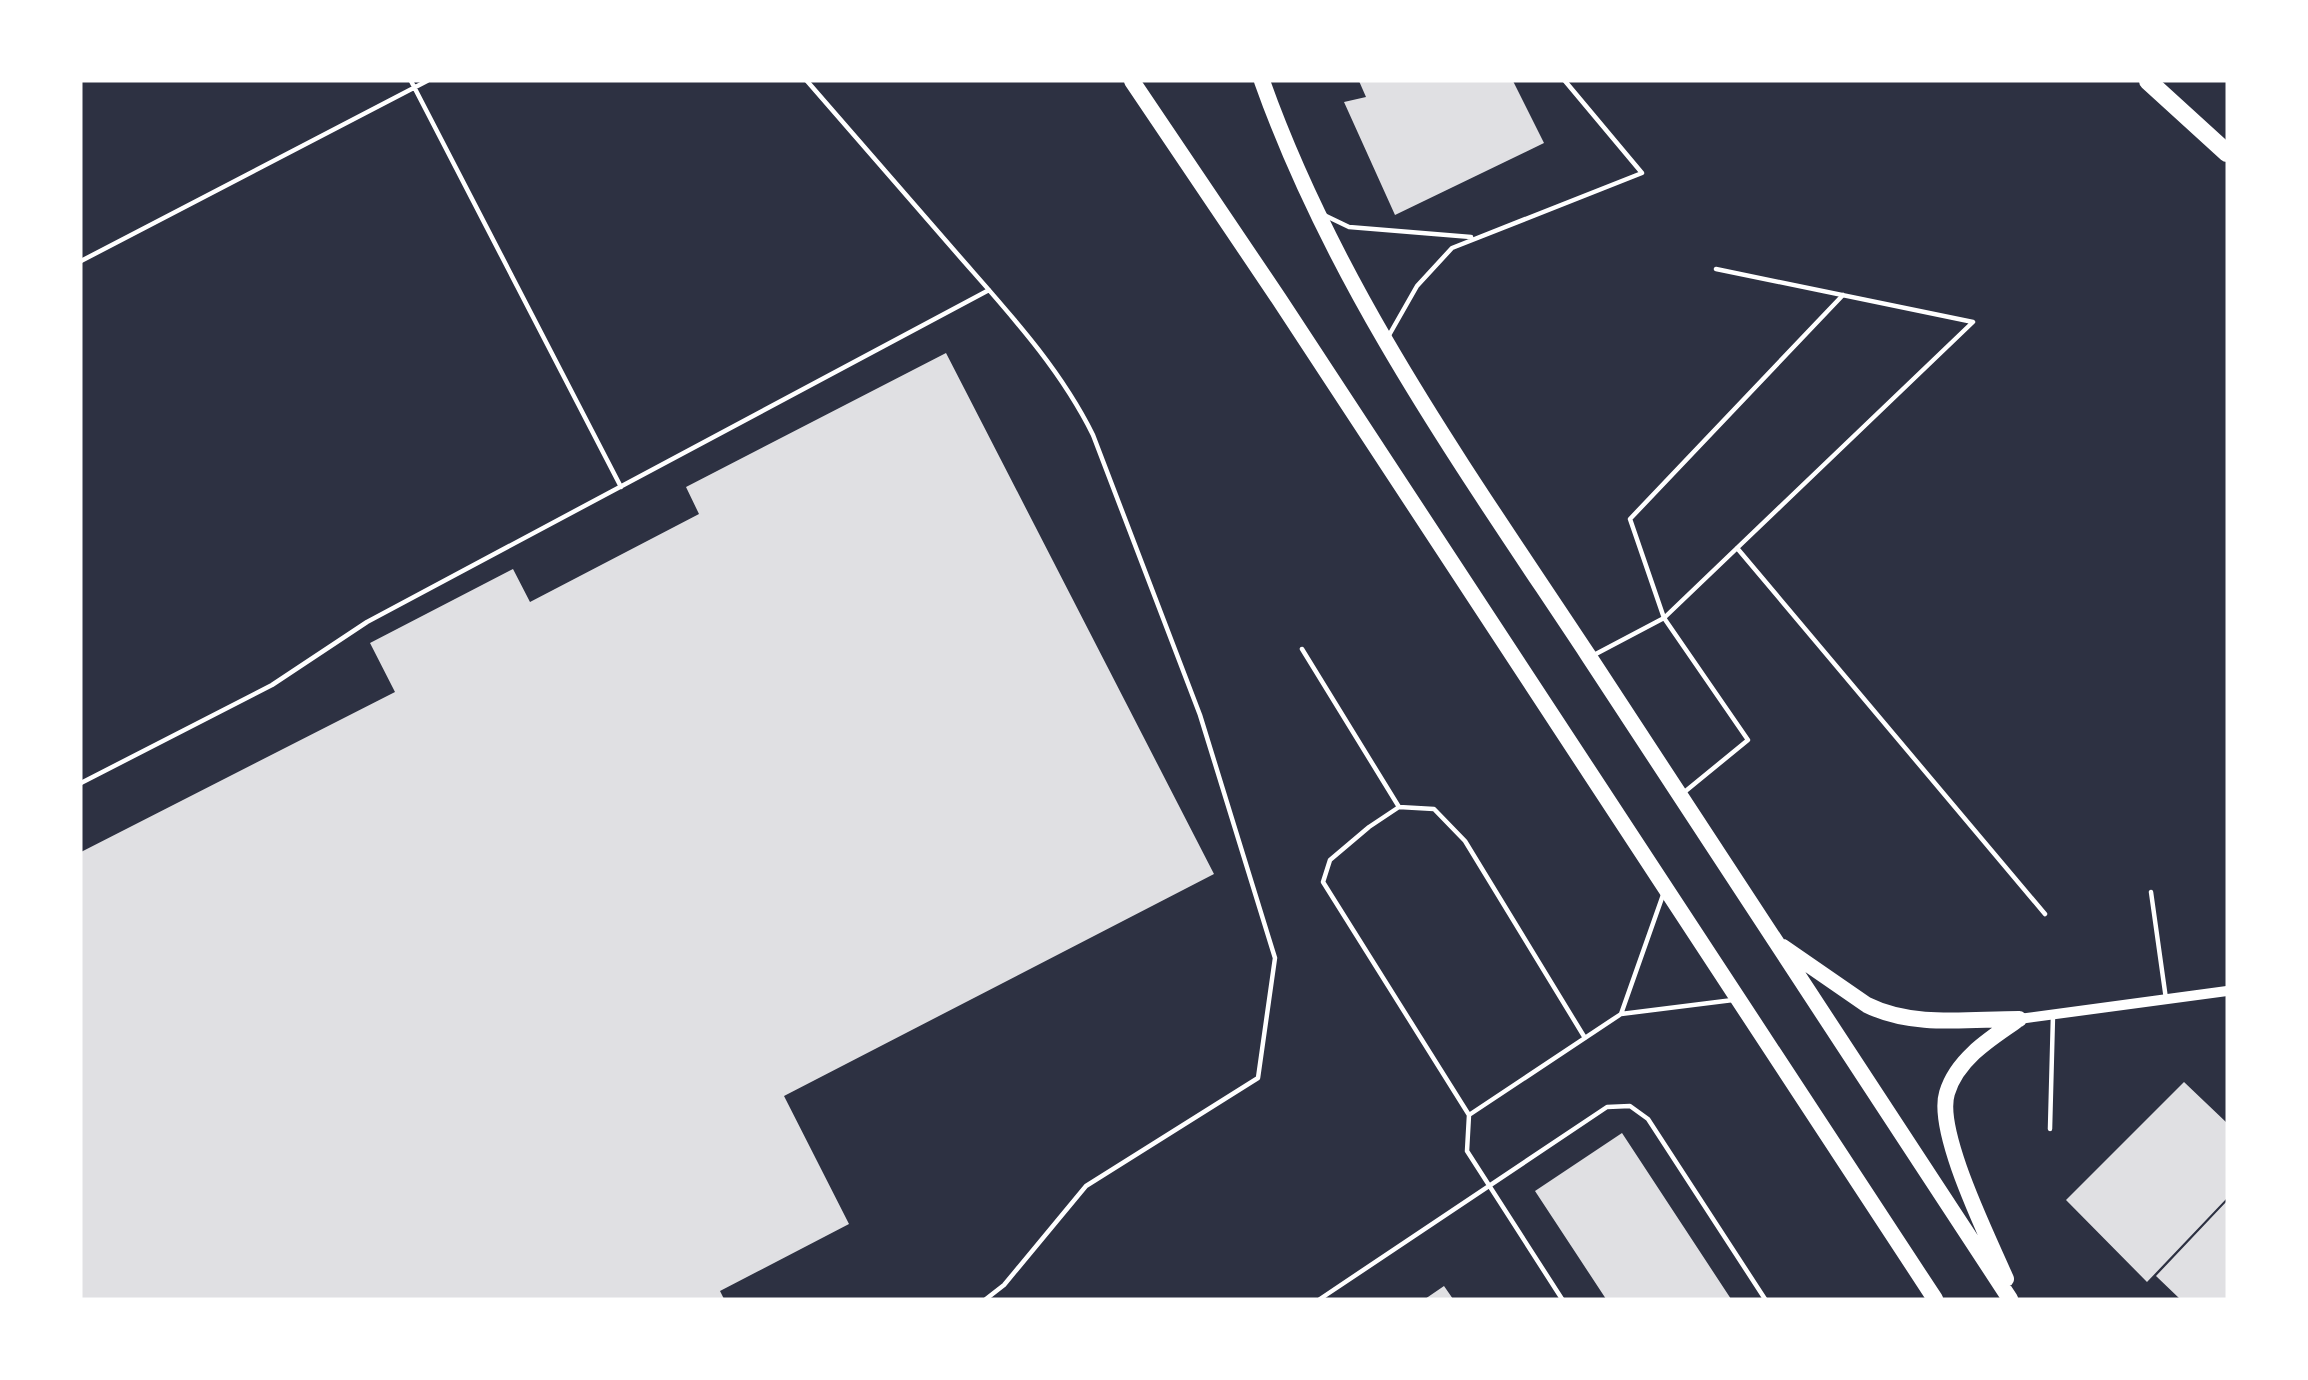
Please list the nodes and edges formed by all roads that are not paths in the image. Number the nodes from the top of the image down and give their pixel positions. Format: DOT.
graph roads {
  1 [pos="411,81"];
  2 [pos="427,81"];
  3 [pos="807,81"];
  4 [pos="1132,81"];
  5 [pos="1262,81"];
  6 [pos="1564,81"];
  7 [pos="2148,81"];
  8 [pos="414,87"];
  9 [pos="2227,153"];
  10 [pos="1318,212"];
  11 [pos="1474,238"];
  12 [pos="81,261"];
  13 [pos="1716,269"];
  14 [pos="989,290"];
  15 [pos="1843,295"];
  16 [pos="1386,342"];
  17 [pos="621,487"];
  18 [pos="1737,548"];
  19 [pos="1664,618"];
  20 [pos="1302,649"];
  21 [pos="1589,657"];
  22 [pos="81,783"];
  23 [pos="1680,795"];
  24 [pos="1399,807"];
  25 [pos="1666,888"];
  26 [pos="2151,892"];
  27 [pos="2045,914"];
  28 [pos="1776,942"];
  29 [pos="2227,991"];
  30 [pos="2166,999"];
  31 [pos="1738,1000"];
  32 [pos="1621,1014"];
  33 [pos="2053,1014"];
  34 [pos="2019,1019"];
  35 [pos="1585,1038"];
  36 [pos="1469,1115"];
  37 [pos="2050,1129"];
  38 [pos="1491,1187"];
  39 [pos="1930,1296"];
  40 [pos="986,1299"];
  41 [pos="1320,1299"];
  42 [pos="1562,1299"];
  43 [pos="1765,1299"];
  44 [pos="2012,1299"];
  1 -- 8 [label="lane"];
  2 -- 8 [label="lane"];
  3 -- 14 [label="lane"];
  4 -- 25 [label="highway"];
  5 -- 10 [label="highway"];
  6 -- 11 [label="lane"];
  7 -- 9 [label="highway"];
  8 -- 12 [label="lane"];
  8 -- 17 [label="lane"];
  10 -- 11 [label="lane"];
  10 -- 16 [label="highway"];
  11 -- 16 [label="lane"];
  13 -- 15 [label="lane"];
  14 -- 17 [label="lane"];
  14 -- 40 [label="lane"];
  15 -- 18 [label="lane"];
  15 -- 19 [label="lane"];
  16 -- 21 [label="highway"];
  17 -- 22 [label="lane"];
  18 -- 19 [label="lane"];
  18 -- 27 [label="lane"];
  19 -- 21 [label="lane"];
  19 -- 23 [label="lane"];
  20 -- 24 [label="lane"];
  21 -- 23 [label="highway"];
  23 -- 28 [label="highway"];
  24 -- 35 [label="lane"];
  24 -- 36 [label="lane"];
  25 -- 31 [label="highway"];
  25 -- 32 [label="lane"];
  26 -- 30 [label="lane"];
  28 -- 34 [label="highway"];
  28 -- 44 [label="highway"];
  29 -- 30 [label="street"];
  30 -- 33 [label="street"];
  31 -- 32 [label="lane"];
  31 -- 39 [label="highway"];
  32 -- 35 [label="lane"];
  33 -- 34 [label="street"];
  33 -- 37 [label="lane"];
  34 -- 44 [label="highway"];
  35 -- 36 [label="lane"];
  36 -- 38 [label="lane"];
  38 -- 41 [label="lane"];
  38 -- 42 [label="lane"];
  38 -- 43 [label="lane"];
}
